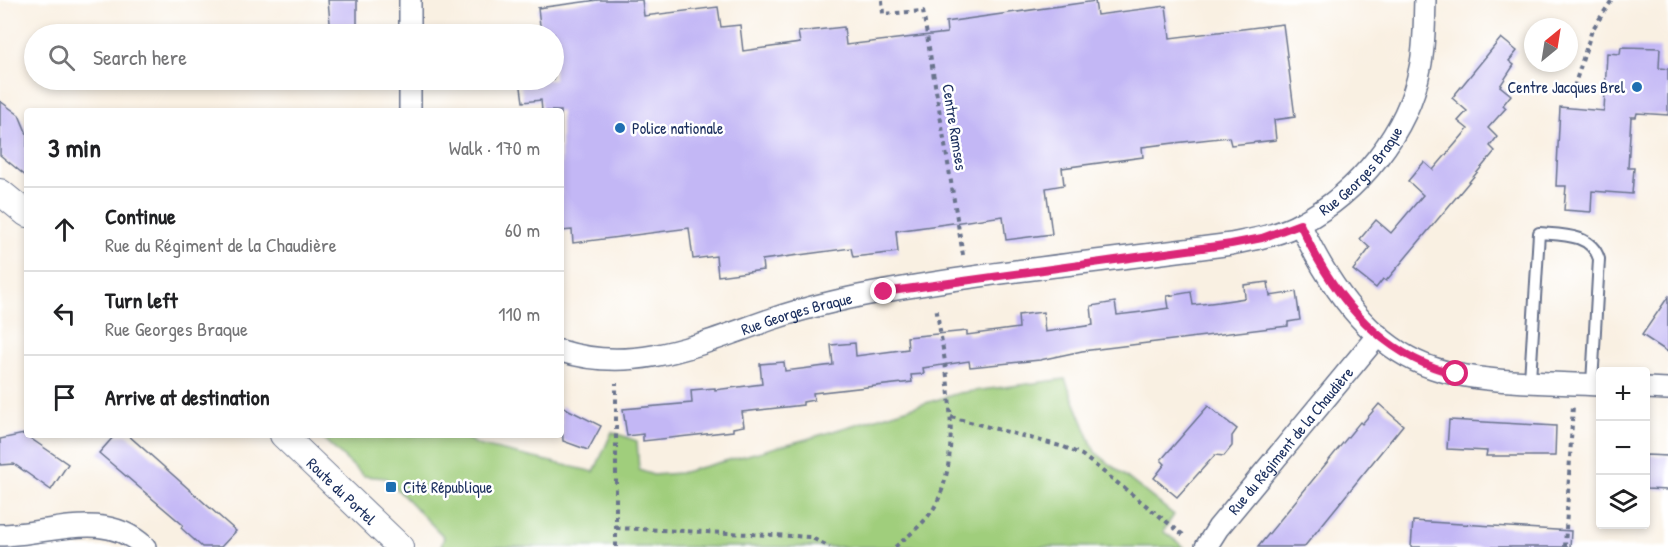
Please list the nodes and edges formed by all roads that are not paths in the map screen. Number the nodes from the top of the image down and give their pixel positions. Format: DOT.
graph roads {
  1 [pos="410,0"];
  2 [pos="1425,0"];
  3 [pos="410,24"];
  4 [pos="410,90"];
  5 [pos="410,108"];
  6 [pos="0,192"];
  7 [pos="24,212"];
  8 [pos="1300,224"];
  9 [pos="1378,334"];
  10 [pos="564,352"];
  11 [pos="1530,380"];
  12 [pos="1589,384"];
  13 [pos="1650,388"];
  14 [pos="1668,389"];
  15 [pos="287,438"];
  16 [pos="0,535"];
  17 [pos="1198,543"];
  18 [pos="145,547"];
  19 [pos="400,547"];
  1 -- 3 [label="street"];
  2 -- 8 [label="street, Rue Georges Braque"];
  4 -- 5 [label="street"];
  6 -- 7 [label="street"];
  8 -- 9 [label="street"];
  8 -- 10 [label="street, Rue Georges Braque"];
  9 -- 11 [label="street"];
  9 -- 17 [label="street, Rue du Régiment de la Chaudière"];
  11 -- 12 [label="street"];
  11 -- 12 [label="lane"];
  13 -- 14 [label="street"];
  15 -- 19 [label="street, Route du Portel"];
  16 -- 18 [label="street"];
}
